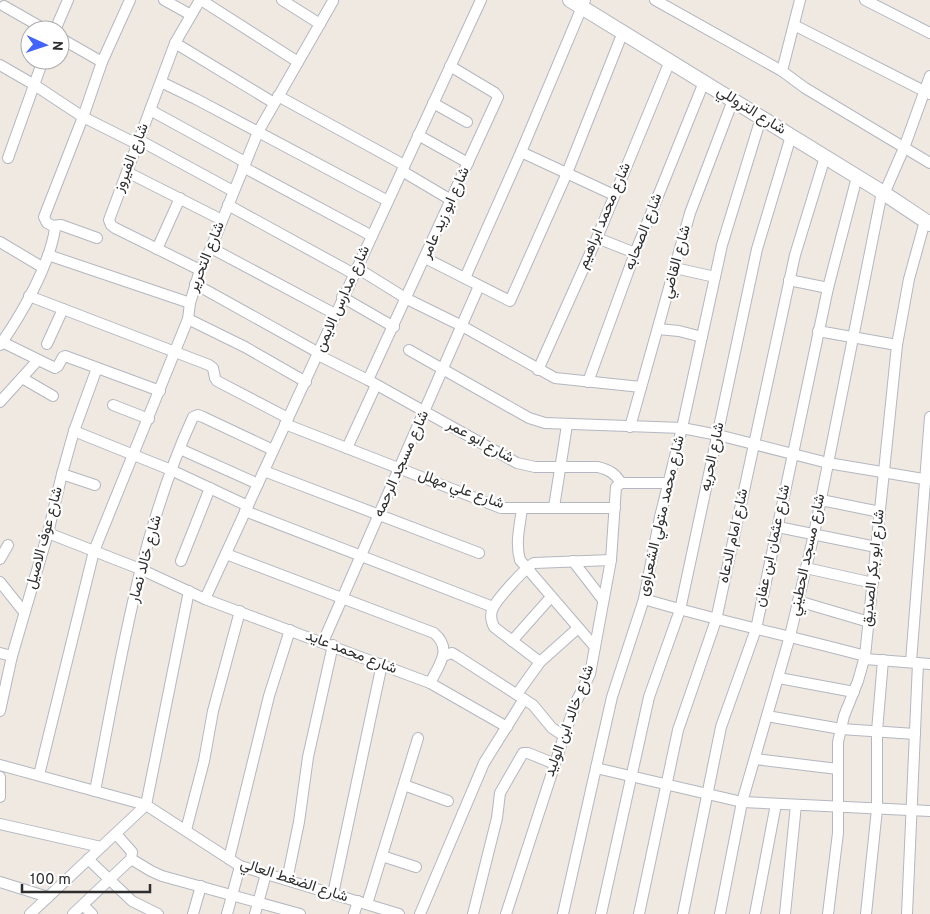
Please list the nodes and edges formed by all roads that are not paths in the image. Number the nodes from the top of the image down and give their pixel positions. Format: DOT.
graph roads {
  1 [pos="68,0"];
  2 [pos="130,0"];
  3 [pos="164,0"];
  4 [pos="200,0"];
  5 [pos="282,0"];
  6 [pos="480,0"];
  7 [pos="656,0"];
  8 [pos="800,0"];
  9 [pos="865,0"];
  10 [pos="333,1"];
  11 [pos="579,2"];
  12 [pos="6,3"];
  13 [pos="191,15"];
  14 [pos="0,16"];
  15 [pos="31,20"];
  16 [pos="59,20"];
  17 [pos="320,24"];
  18 [pos="794,25"];
  19 [pos="623,32"];
  20 [pos="930,32"];
  21 [pos="175,43"];
  22 [pos="70,44"];
  23 [pos="670,61"];
  24 [pos="102,62"];
  25 [pos="298,62"];
  26 [pos="0,65"];
  27 [pos="450,66"];
  28 [pos="39,70"];
  29 [pos="782,71"];
  30 [pos="930,76"];
  31 [pos="161,82"];
  32 [pos="704,82"];
  33 [pos="33,84"];
  34 [pos="927,93"];
  35 [pos="276,100"];
  36 [pos="733,100"];
  37 [pos="433,103"];
  38 [pos="150,110"];
  39 [pos="83,117"];
  40 [pos="762,118"];
  41 [pos="467,122"];
  42 [pos="258,132"];
  43 [pos="418,134"];
  44 [pos="791,136"];
  45 [pos="138,142"];
  46 [pos="904,148"];
  47 [pos="521,152"];
  48 [pos="825,157"];
  49 [pos="8,158"];
  50 [pos="468,163"];
  51 [pos="930,163"];
  52 [pos="244,164"];
  53 [pos="403,168"];
  54 [pos="127,172"];
  55 [pos="567,173"];
  56 [pos="857,177"];
  57 [pos="233,191"];
  58 [pos="883,193"];
  59 [pos="614,195"];
  60 [pos="180,198"];
  61 [pos="452,200"];
  62 [pos="388,201"];
  63 [pos="228,205"];
  64 [pos="222,220"];
  65 [pos="928,223"];
  66 [pos="53,226"];
  67 [pos="372,236"];
  68 [pos="97,238"];
  69 [pos="597,238"];
  70 [pos="0,242"];
  71 [pos="211,248"];
  72 [pos="157,250"];
  73 [pos="635,254"];
  74 [pos="48,255"];
  75 [pos="425,258"];
  76 [pos="42,268"];
  77 [pos="675,268"];
  78 [pos="200,270"];
  79 [pos="355,271"];
  80 [pos="715,277"];
  81 [pos="465,278"];
  82 [pos="789,280"];
  83 [pos="195,284"];
  84 [pos="479,286"];
  85 [pos="828,288"];
  86 [pos="29,296"];
  87 [pos="342,298"];
  88 [pos="407,298"];
  89 [pos="190,303"];
  90 [pos="63,309"];
  91 [pos="336,314"];
  92 [pos="188,319"];
  93 [pos="462,326"];
  94 [pos="394,327"];
  95 [pos="658,329"];
  96 [pos="818,331"];
  97 [pos="702,336"];
  98 [pos="854,338"];
  99 [pos="1,344"];
  100 [pos="47,344"];
  101 [pos="897,345"];
  102 [pos="409,350"];
  103 [pos="175,352"];
  104 [pos="319,354"];
  105 [pos="38,360"];
  106 [pos="97,368"];
  107 [pos="443,369"];
  108 [pos="538,370"];
  109 [pos="22,378"];
  110 [pos="306,382"];
  111 [pos="588,382"];
  112 [pos="372,383"];
  113 [pos="641,387"];
  114 [pos="160,391"];
  115 [pos="53,396"];
  116 [pos="0,402"];
  117 [pos="113,405"];
  118 [pos="425,412"];
  119 [pos="930,417"];
  120 [pos="149,419"];
  121 [pos="287,421"];
  122 [pos="567,425"];
  123 [pos="630,427"];
  124 [pos="682,428"];
  125 [pos="74,431"];
  126 [pos="718,435"];
  127 [pos="754,444"];
  128 [pos="347,448"];
  129 [pos="180,449"];
  130 [pos="274,450"];
  131 [pos="793,454"];
  132 [pos="134,455"];
  133 [pos="828,463"];
  134 [pos="560,467"];
  135 [pos="400,468"];
  136 [pos="172,470"];
  137 [pos="264,471"];
  138 [pos="884,472"];
  139 [pos="62,474"];
  140 [pos="927,480"];
  141 [pos="622,483"];
  142 [pos="669,483"];
  143 [pos="258,484"];
  144 [pos="95,485"];
  145 [pos="210,488"];
  146 [pos="821,500"];
  147 [pos="554,507"];
  148 [pos="522,508"];
  149 [pos="615,508"];
  150 [pos="247,509"];
  151 [pos="880,512"];
  152 [pos="380,514"];
  153 [pos="778,527"];
  154 [pos="48,533"];
  155 [pos="814,534"];
  156 [pos="8,545"];
  157 [pos="876,547"];
  158 [pos="94,551"];
  159 [pos="479,553"];
  160 [pos="226,554"];
  161 [pos="361,556"];
  162 [pos="0,560"];
  163 [pos="610,560"];
  164 [pos="573,561"];
  165 [pos="181,562"];
  166 [pos="806,568"];
  167 [pos="140,569"];
  168 [pos="526,569"];
  169 [pos="0,582"];
  170 [pos="873,583"];
  171 [pos="189,591"];
  172 [pos="551,597"];
  173 [pos="342,598"];
  174 [pos="206,599"];
  175 [pos="644,599"];
  176 [pos="603,600"];
  177 [pos="798,601"];
  178 [pos="493,607"];
  179 [pos="680,610"];
  180 [pos="24,612"];
  181 [pos="240,612"];
  182 [pos="716,620"];
  183 [pos="869,622"];
  184 [pos="578,628"];
  185 [pos="756,629"];
  186 [pos="290,630"];
  187 [pos="790,636"];
  188 [pos="512,640"];
  189 [pos="328,644"];
  190 [pos="595,647"];
  191 [pos="0,653"];
  192 [pos="12,656"];
  193 [pos="443,656"];
  194 [pos="865,657"];
  195 [pos="883,660"];
  196 [pos="540,662"];
  197 [pos="914,663"];
  198 [pos="382,664"];
  199 [pos="930,664"];
  200 [pos="779,678"];
  201 [pos="430,683"];
  202 [pos="854,692"];
  203 [pos="521,697"];
  204 [pos="0,705"];
  205 [pos="0,711"];
  206 [pos="767,716"];
  207 [pos="507,727"];
  208 [pos="841,729"];
  209 [pos="877,732"];
  210 [pos="914,734"];
  211 [pos="564,736"];
  212 [pos="418,738"];
  213 [pos="755,759"];
  214 [pos="555,764"];
  215 [pos="0,765"];
  216 [pos="596,768"];
  217 [pos="838,769"];
  218 [pos="39,775"];
  219 [pos="630,777"];
  220 [pos="0,778"];
  221 [pos="404,785"];
  222 [pos="665,785"];
  223 [pos="95,791"];
  224 [pos="706,795"];
  225 [pos="0,797"];
  226 [pos="448,802"];
  227 [pos="742,802"];
  228 [pos="146,804"];
  229 [pos="776,804"];
  230 [pos="796,805"];
  231 [pos="839,807"];
  232 [pos="877,809"];
  233 [pos="911,810"];
  234 [pos="930,811"];
  235 [pos="0,824"];
  236 [pos="186,830"];
  237 [pos="116,834"];
  238 [pos="101,847"];
  239 [pos="382,856"];
  240 [pos="88,859"];
  241 [pos="131,859"];
  242 [pos="229,859"];
  243 [pos="240,866"];
  244 [pos="416,867"];
  245 [pos="266,874"];
  246 [pos="109,880"];
  247 [pos="287,880"];
  248 [pos="0,882"];
  249 [pos="201,886"];
  250 [pos="333,894"];
  251 [pos="232,895"];
  252 [pos="48,897"];
  253 [pos="258,902"];
  254 [pos="362,903"];
  255 [pos="83,905"];
  256 [pos="35,912"];
  257 [pos="288,912"];
  258 [pos="74,914"];
  259 [pos="92,914"];
  260 [pos="157,914"];
  261 [pos="193,914"];
  262 [pos="227,914"];
  263 [pos="255,914"];
  264 [pos="300,914"];
  265 [pos="354,914"];
  266 [pos="399,914"];
  267 [pos="420,914"];
  268 [pos="473,914"];
  269 [pos="506,914"];
  270 [pos="563,914"];
  271 [pos="601,914"];
  272 [pos="639,914"];
  273 [pos="683,914"];
  274 [pos="720,914"];
  275 [pos="755,914"];
  276 [pos="785,914"];
  277 [pos="828,914"];
  278 [pos="866,914"];
  279 [pos="907,914"];
  1 -- 16 [label="street"];
  2 -- 24 [label="street"];
  3 -- 13 [label="street"];
  4 -- 13 [label="street, شارع الفيروز"];
  4 -- 25 [label="street"];
  5 -- 17 [label="street"];
  6 -- 27 [label="street, شارع مدارس الايمن"];
  7 -- 29 [label="street"];
  8 -- 18 [label="street"];
  9 -- 20 [label="street"];
  10 -- 17 [label="street, شارع التحرير"];
  11 -- 19 [label="street, شارع التروللي"];
  11 -- 47 [label="street"];
  12 -- 14 [label="street"];
  12 -- 15 [label="street"];
  13 -- 21 [label="street, شارع الفيروز"];
  17 -- 25 [label="street, شارع التحرير"];
  18 -- 29 [label="street"];
  18 -- 34 [label="street"];
  19 -- 23 [label="street, شارع التروللي"];
  19 -- 55 [label="street"];
  21 -- 31 [label="street, شارع الفيروز"];
  21 -- 35 [label="street"];
  22 -- 24 [label="street"];
  23 -- 32 [label="street, شارع التروللي"];
  23 -- 59 [label="street, شارع محمد ابراهيم"];
  24 -- 39 [label="street"];
  25 -- 35 [label="street, شارع التحرير"];
  26 -- 33 [label="street"];
  27 -- 37 [label="street, شارع مدارس الايمن"];
  27 -- 50 [label="street, شارع ابو زيد عامر"];
  28 -- 33 [label="street"];
  29 -- 46 [label="street"];
  30 -- 34 [label="street, شارع مسجد الحطيني"];
  31 -- 38 [label="street, شارع الفيروز"];
  31 -- 42 [label="street"];
  32 -- 36 [label="street, شارع التروللي"];
  32 -- 73 [label="street, شارع الصحابه"];
  33 -- 39 [label="street"];
  33 -- 49 [label="street"];
  34 -- 46 [label="street, شارع مسجد الحطيني"];
  35 -- 42 [label="street, شارع التحرير"];
  35 -- 53 [label="street"];
  36 -- 40 [label="street, شارع التروللي"];
  36 -- 77 [label="street, شارع القاضي"];
  37 -- 41 [label="street"];
  37 -- 43 [label="street, شارع مدارس الايمن"];
  38 -- 45 [label="street, شارع الفيروز"];
  38 -- 52 [label="street"];
  39 -- 45 [label="street"];
  39 -- 66 [label="street"];
  40 -- 44 [label="street, شارع التروللي"];
  40 -- 80 [label="street, شارع محمد متولي الشعراوى"];
  42 -- 52 [label="street, شارع التحرير"];
  42 -- 62 [label="street"];
  43 -- 50 [label="street"];
  43 -- 53 [label="street, شارع مدارس الايمن"];
  44 -- 48 [label="street, شارع التروللي"];
  44 -- 126 [label="street, شارع الحريه"];
  45 -- 54 [label="street, شارع الفيروز"];
  45 -- 57 [label="street"];
  46 -- 51 [label="street"];
  46 -- 58 [label="street, شارع مسجد الحطيني"];
  47 -- 55 [label="street"];
  47 -- 81 [label="street"];
  48 -- 56 [label="street, شارع التروللي"];
  48 -- 82 [label="street, شارع امام الدعاه"];
  50 -- 61 [label="street, شارع ابو زيد عامر"];
  52 -- 57 [label="street, شارع التحرير"];
  52 -- 67 [label="street"];
  53 -- 61 [label="street"];
  53 -- 62 [label="street, شارع مدارس الايمن"];
  54 -- 60 [label="street"];
  54 -- 72 [label="street, شارع الفيروز"];
  55 -- 59 [label="street"];
  55 -- 84 [label="street"];
  56 -- 58 [label="street, شارع التروللي"];
  56 -- 85 [label="street, شارع عثمان ابن عفان"];
  57 -- 63 [label="street, شارع التحرير"];
  58 -- 65 [label="street, شارع التروللي"];
  58 -- 98 [label="street, شارع مسجد الحطيني"];
  59 -- 69 [label="street, شارع محمد ابراهيم"];
  60 -- 64 [label="street"];
  60 -- 72 [label="street"];
  61 -- 75 [label="street, شارع ابو زيد عامر"];
  62 -- 67 [label="street, شارع مدارس الايمن"];
  63 -- 64 [label="street, شارع التحرير"];
  63 -- 79 [label="street"];
  64 -- 71 [label="street, شارع التحرير"];
  65 -- 101 [label="street, شارع ابو بكر الصديق"];
  66 -- 68 [label="street"];
  66 -- 74 [label="street"];
  67 -- 79 [label="street, شارع مدارس الايمن"];
  69 -- 73 [label="street"];
  69 -- 108 [label="street, شارع محمد ابراهيم"];
  70 -- 76 [label="street"];
  71 -- 78 [label="street, شارع التحرير"];
  71 -- 91 [label="street"];
  72 -- 78 [label="street, شارع الفيروز"];
  73 -- 111 [label="street, شارع الصحابه"];
  74 -- 76 [label="street"];
  74 -- 89 [label="street"];
  75 -- 81 [label="street"];
  75 -- 88 [label="street, شارع ابو زيد عامر"];
  76 -- 86 [label="street"];
  77 -- 80 [label="street"];
  77 -- 95 [label="street, شارع القاضي"];
  78 -- 83 [label="street, شارع التحرير"];
  79 -- 87 [label="street, شارع مدارس الايمن"];
  79 -- 88 [label="street"];
  80 -- 97 [label="street, شارع محمد متولي الشعراوى"];
  81 -- 84 [label="street"];
  82 -- 85 [label="street"];
  82 -- 127 [label="street, شارع امام الدعاه"];
  83 -- 89 [label="street, شارع التحرير"];
  83 -- 104 [label="street, شارع ابو عمر"];
  84 -- 93 [label="street, شارع مسجد الرحمه"];
  85 -- 96 [label="street, شارع عثمان ابن عفان"];
  86 -- 90 [label="street"];
  86 -- 99 [label="street"];
  87 -- 91 [label="street, شارع مدارس الايمن"];
  87 -- 94 [label="street"];
  88 -- 93 [label="street"];
  88 -- 94 [label="street, شارع ابو زيد عامر"];
  89 -- 92 [label="street, شارع التحرير"];
  90 -- 100 [label="street"];
  90 -- 103 [label="street"];
  91 -- 104 [label="street, شارع مدارس الايمن"];
  92 -- 103 [label="street, شارع التحرير"];
  92 -- 110 [label="street"];
  93 -- 107 [label="street, شارع مسجد الرحمه"];
  93 -- 108 [label="street"];
  94 -- 112 [label="street, شارع ابو زيد عامر"];
  95 -- 97 [label="street"];
  95 -- 113 [label="street, شارع القاضي"];
  96 -- 98 [label="street"];
  96 -- 131 [label="street, شارع عثمان ابن عفان"];
  97 -- 124 [label="street, شارع محمد متولي الشعراوى"];
  98 -- 101 [label="street"];
  98 -- 133 [label="street, شارع مسجد الحطيني"];
  99 -- 105 [label="street"];
  101 -- 138 [label="street, شارع ابو بكر الصديق"];
  102 -- 107 [label="street"];
  103 -- 114 [label="street, شارع التحرير"];
  103 -- 121 [label="street, شارع علي مهلل"];
  104 -- 110 [label="street, شارع مدارس الايمن"];
  104 -- 112 [label="street, شارع ابو عمر"];
  105 -- 106 [label="street"];
  105 -- 109 [label="street"];
  106 -- 114 [label="street"];
  106 -- 125 [label="street, شارع عوف الاصيل"];
  107 -- 118 [label="street, شارع مسجد الرحمه"];
  107 -- 122 [label="street"];
  108 -- 111 [label="street"];
  109 -- 115 [label="street"];
  109 -- 116 [label="street"];
  110 -- 121 [label="street, شارع مدارس الايمن"];
  111 -- 113 [label="street"];
  112 -- 118 [label="street, شارع ابو عمر"];
  112 -- 128 [label="street, شارع ابو زيد عامر"];
  113 -- 123 [label="street, شارع القاضي"];
  114 -- 120 [label="street, شارع التحرير"];
  117 -- 120 [label="street"];
  118 -- 134 [label="street, شارع ابو عمر"];
  118 -- 135 [label="street, شارع مسجد الرحمه"];
  119 -- 140 [label="street"];
  120 -- 132 [label="street, شارع التحرير"];
  121 -- 128 [label="street, شارع علي مهلل"];
  121 -- 130 [label="street, شارع مدارس الايمن"];
  122 -- 123 [label="street"];
  122 -- 134 [label="street"];
  123 -- 124 [label="street"];
  124 -- 126 [label="street"];
  124 -- 142 [label="street, شارع محمد متولي الشعراوى"];
  125 -- 132 [label="street"];
  125 -- 139 [label="street, شارع عوف الاصيل"];
  126 -- 127 [label="street"];
  126 -- 179 [label="street, شارع الحريه"];
  127 -- 131 [label="street"];
  127 -- 182 [label="street, شارع امام الدعاه"];
  128 -- 135 [label="street, شارع علي مهلل"];
  129 -- 130 [label="street, شارع خالد نصار"];
  129 -- 136 [label="street, شارع خالد نصار"];
  129 -- 143 [label="street"];
  130 -- 137 [label="street, شارع مدارس الايمن"];
  131 -- 133 [label="street"];
  131 -- 153 [label="street, شارع عثمان ابن عفان"];
  132 -- 136 [label="street"];
  132 -- 158 [label="street, شارع التحرير"];
  133 -- 138 [label="street"];
  133 -- 146 [label="street, شارع مسجد الحطيني"];
  134 -- 141 [label="street, شارع ابو عمر"];
  134 -- 147 [label="street"];
  135 -- 148 [label="street, شارع علي مهلل"];
  135 -- 152 [label="street, شارع مسجد الرحمه"];
  136 -- 145 [label="street"];
  136 -- 167 [label="street, شارع خالد نصار"];
  137 -- 143 [label="street, شارع مدارس الايمن"];
  137 -- 152 [label="street"];
  138 -- 140 [label="street"];
  138 -- 151 [label="street, شارع ابو بكر الصديق"];
  139 -- 144 [label="street"];
  139 -- 154 [label="street, شارع عوف الاصيل"];
  140 -- 197 [label="street"];
  141 -- 142 [label="street"];
  141 -- 149 [label="street, شارع خالد ابن الوليد"];
  142 -- 175 [label="street, شارع محمد متولي الشعراوى"];
  143 -- 150 [label="street, شارع مدارس الايمن"];
  145 -- 150 [label="street"];
  145 -- 165 [label="street"];
  146 -- 151 [label="street"];
  146 -- 155 [label="street, شارع مسجد الحطيني"];
  147 -- 148 [label="street, شارع علي مهلل"];
  147 -- 149 [label="street, شارع علي مهلل"];
  148 -- 168 [label="street"];
  149 -- 163 [label="street, شارع خالد ابن الوليد"];
  150 -- 160 [label="street, شارع مدارس الايمن"];
  150 -- 161 [label="street"];
  151 -- 157 [label="street, شارع ابو بكر الصديق"];
  152 -- 159 [label="street"];
  152 -- 161 [label="street, شارع مسجد الرحمه"];
  153 -- 155 [label="street"];
  153 -- 185 [label="street, شارع عثمان ابن عفان"];
  154 -- 158 [label="street, شارع محمد عايد"];
  154 -- 180 [label="street, شارع عوف الاصيل"];
  155 -- 157 [label="street"];
  155 -- 166 [label="street, شارع مسجد الحطيني"];
  156 -- 162 [label="street"];
  157 -- 170 [label="street, شارع ابو بكر الصديق"];
  158 -- 167 [label="street, شارع محمد عايد"];
  158 -- 218 [label="street, شارع التحرير"];
  160 -- 173 [label="street"];
  160 -- 174 [label="street, شارع مدارس الايمن"];
  161 -- 173 [label="street, شارع مسجد الرحمه"];
  161 -- 178 [label="street"];
  163 -- 164 [label="street"];
  163 -- 176 [label="street, شارع خالد ابن الوليد"];
  164 -- 168 [label="street"];
  164 -- 176 [label="street"];
  166 -- 170 [label="street"];
  166 -- 177 [label="street, شارع مسجد الحطيني"];
  167 -- 171 [label="street, شارع محمد عايد"];
  167 -- 223 [label="street, شارع خالد نصار"];
  168 -- 172 [label="street"];
  168 -- 178 [label="street"];
  169 -- 180 [label="street"];
  170 -- 183 [label="street, شارع ابو بكر الصديق"];
  171 -- 174 [label="street, شارع محمد عايد"];
  171 -- 228 [label="street"];
  172 -- 184 [label="street"];
  172 -- 188 [label="street"];
  173 -- 189 [label="street, شارع مسجد الرحمه"];
  173 -- 193 [label="street"];
  174 -- 181 [label="street, شارع محمد عايد"];
  175 -- 179 [label="street"];
  175 -- 216 [label="street, شارع محمد متولي الشعراوى"];
  176 -- 190 [label="street, شارع خالد ابن الوليد"];
  177 -- 183 [label="street"];
  177 -- 187 [label="street, شارع مسجد الحطيني"];
  178 -- 188 [label="street"];
  179 -- 182 [label="street"];
  179 -- 219 [label="street, شارع الحريه"];
  180 -- 192 [label="street, شارع عوف الاصيل"];
  181 -- 186 [label="street, شارع محمد عايد"];
  181 -- 236 [label="street"];
  182 -- 185 [label="street"];
  182 -- 222 [label="street, شارع امام الدعاه"];
  183 -- 194 [label="street, شارع ابو بكر الصديق"];
  184 -- 190 [label="street"];
  184 -- 196 [label="street"];
  185 -- 187 [label="street"];
  185 -- 224 [label="street, شارع عثمان ابن عفان"];
  186 -- 189 [label="street, شارع محمد عايد"];
  186 -- 242 [label="street"];
  187 -- 194 [label="street"];
  187 -- 200 [label="street, شارع مسجد الحطيني"];
  188 -- 196 [label="street"];
  189 -- 198 [label="street, شارع محمد عايد"];
  189 -- 247 [label="street, شارع مسجد الرحمه"];
  190 -- 211 [label="street, شارع خالد ابن الوليد"];
  191 -- 192 [label="street"];
  192 -- 204 [label="street, شارع عوف الاصيل"];
  193 -- 201 [label="street"];
  193 -- 203 [label="street"];
  194 -- 195 [label="street"];
  194 -- 202 [label="street, شارع ابو بكر الصديق"];
  195 -- 197 [label="street"];
  195 -- 209 [label="street"];
  196 -- 203 [label="street"];
  197 -- 199 [label="street"];
  197 -- 210 [label="street"];
  198 -- 201 [label="street, شارع محمد عايد"];
  198 -- 250 [label="street"];
  200 -- 202 [label="street"];
  200 -- 206 [label="street, شارع مسجد الحطيني"];
  201 -- 207 [label="street, شارع محمد عايد"];
  202 -- 208 [label="street, شارع ابو بكر الصديق"];
  203 -- 207 [label="street"];
  203 -- 211 [label="street"];
  204 -- 205 [label="street, شارع عوف الاصيل"];
  206 -- 208 [label="street"];
  206 -- 213 [label="street, شارع مسجد الحطيني"];
  207 -- 267 [label="street"];
  208 -- 209 [label="street"];
  208 -- 217 [label="street, شارع ابو بكر الصديق"];
  209 -- 210 [label="street"];
  209 -- 232 [label="street"];
  210 -- 233 [label="street"];
  211 -- 214 [label="street, شارع خالد ابن الوليد"];
  212 -- 221 [label="street"];
  213 -- 217 [label="street"];
  213 -- 227 [label="street, شارع مسجد الحطيني"];
  214 -- 268 [label="street"];
  214 -- 269 [label="street, شارع خالد ابن الوليد"];
  215 -- 218 [label="street, شارع الضغط العالي"];
  216 -- 219 [label="street"];
  216 -- 270 [label="street, شارع محمد متولي الشعراوى"];
  217 -- 231 [label="street, شارع ابو بكر الصديق"];
  218 -- 223 [label="street, شارع الضغط العالي"];
  219 -- 222 [label="street"];
  219 -- 271 [label="street, شارع الحريه"];
  220 -- 225 [label="street"];
  221 -- 226 [label="street"];
  221 -- 239 [label="street"];
  222 -- 224 [label="street"];
  222 -- 272 [label="street, شارع امام الدعاه"];
  223 -- 228 [label="street, شارع الضغط العالي"];
  224 -- 227 [label="street"];
  224 -- 273 [label="street, شارع عثمان ابن عفان"];
  227 -- 229 [label="street"];
  227 -- 274 [label="street, شارع مسجد الحطيني"];
  228 -- 236 [label="street, شارع الضغط العالي"];
  228 -- 237 [label="street"];
  229 -- 230 [label="street"];
  229 -- 275 [label="street"];
  230 -- 231 [label="street"];
  230 -- 276 [label="street"];
  231 -- 232 [label="street"];
  231 -- 277 [label="street, شارع ابو بكر الصديق"];
  232 -- 233 [label="street"];
  232 -- 278 [label="street"];
  233 -- 234 [label="street"];
  233 -- 279 [label="street"];
  235 -- 238 [label="street"];
  236 -- 242 [label="street, شارع الضغط العالي"];
  237 -- 238 [label="street"];
  237 -- 241 [label="street"];
  238 -- 240 [label="street"];
  239 -- 244 [label="street"];
  239 -- 254 [label="street"];
  240 -- 246 [label="street"];
  240 -- 252 [label="street"];
  241 -- 246 [label="street"];
  241 -- 249 [label="street"];
  242 -- 243 [label="street, شارع الضغط العالي"];
  243 -- 245 [label="street, شارع الضغط العالي"];
  243 -- 251 [label="street"];
  245 -- 247 [label="street, شارع الضغط العالي"];
  245 -- 253 [label="street"];
  246 -- 255 [label="street"];
  246 -- 260 [label="street"];
  247 -- 250 [label="street, شارع الضغط العالي"];
  248 -- 252 [label="street"];
  249 -- 251 [label="street"];
  249 -- 261 [label="street"];
  250 -- 254 [label="street, شارع الضغط العالي"];
  251 -- 253 [label="street"];
  251 -- 262 [label="street"];
  252 -- 256 [label="street"];
  253 -- 257 [label="street"];
  253 -- 263 [label="street"];
  254 -- 265 [label="street"];
  254 -- 266 [label="street, شارع الضغط العالي"];
  255 -- 258 [label="street"];
  255 -- 259 [label="street"];
  257 -- 264 [label="street"];
}
